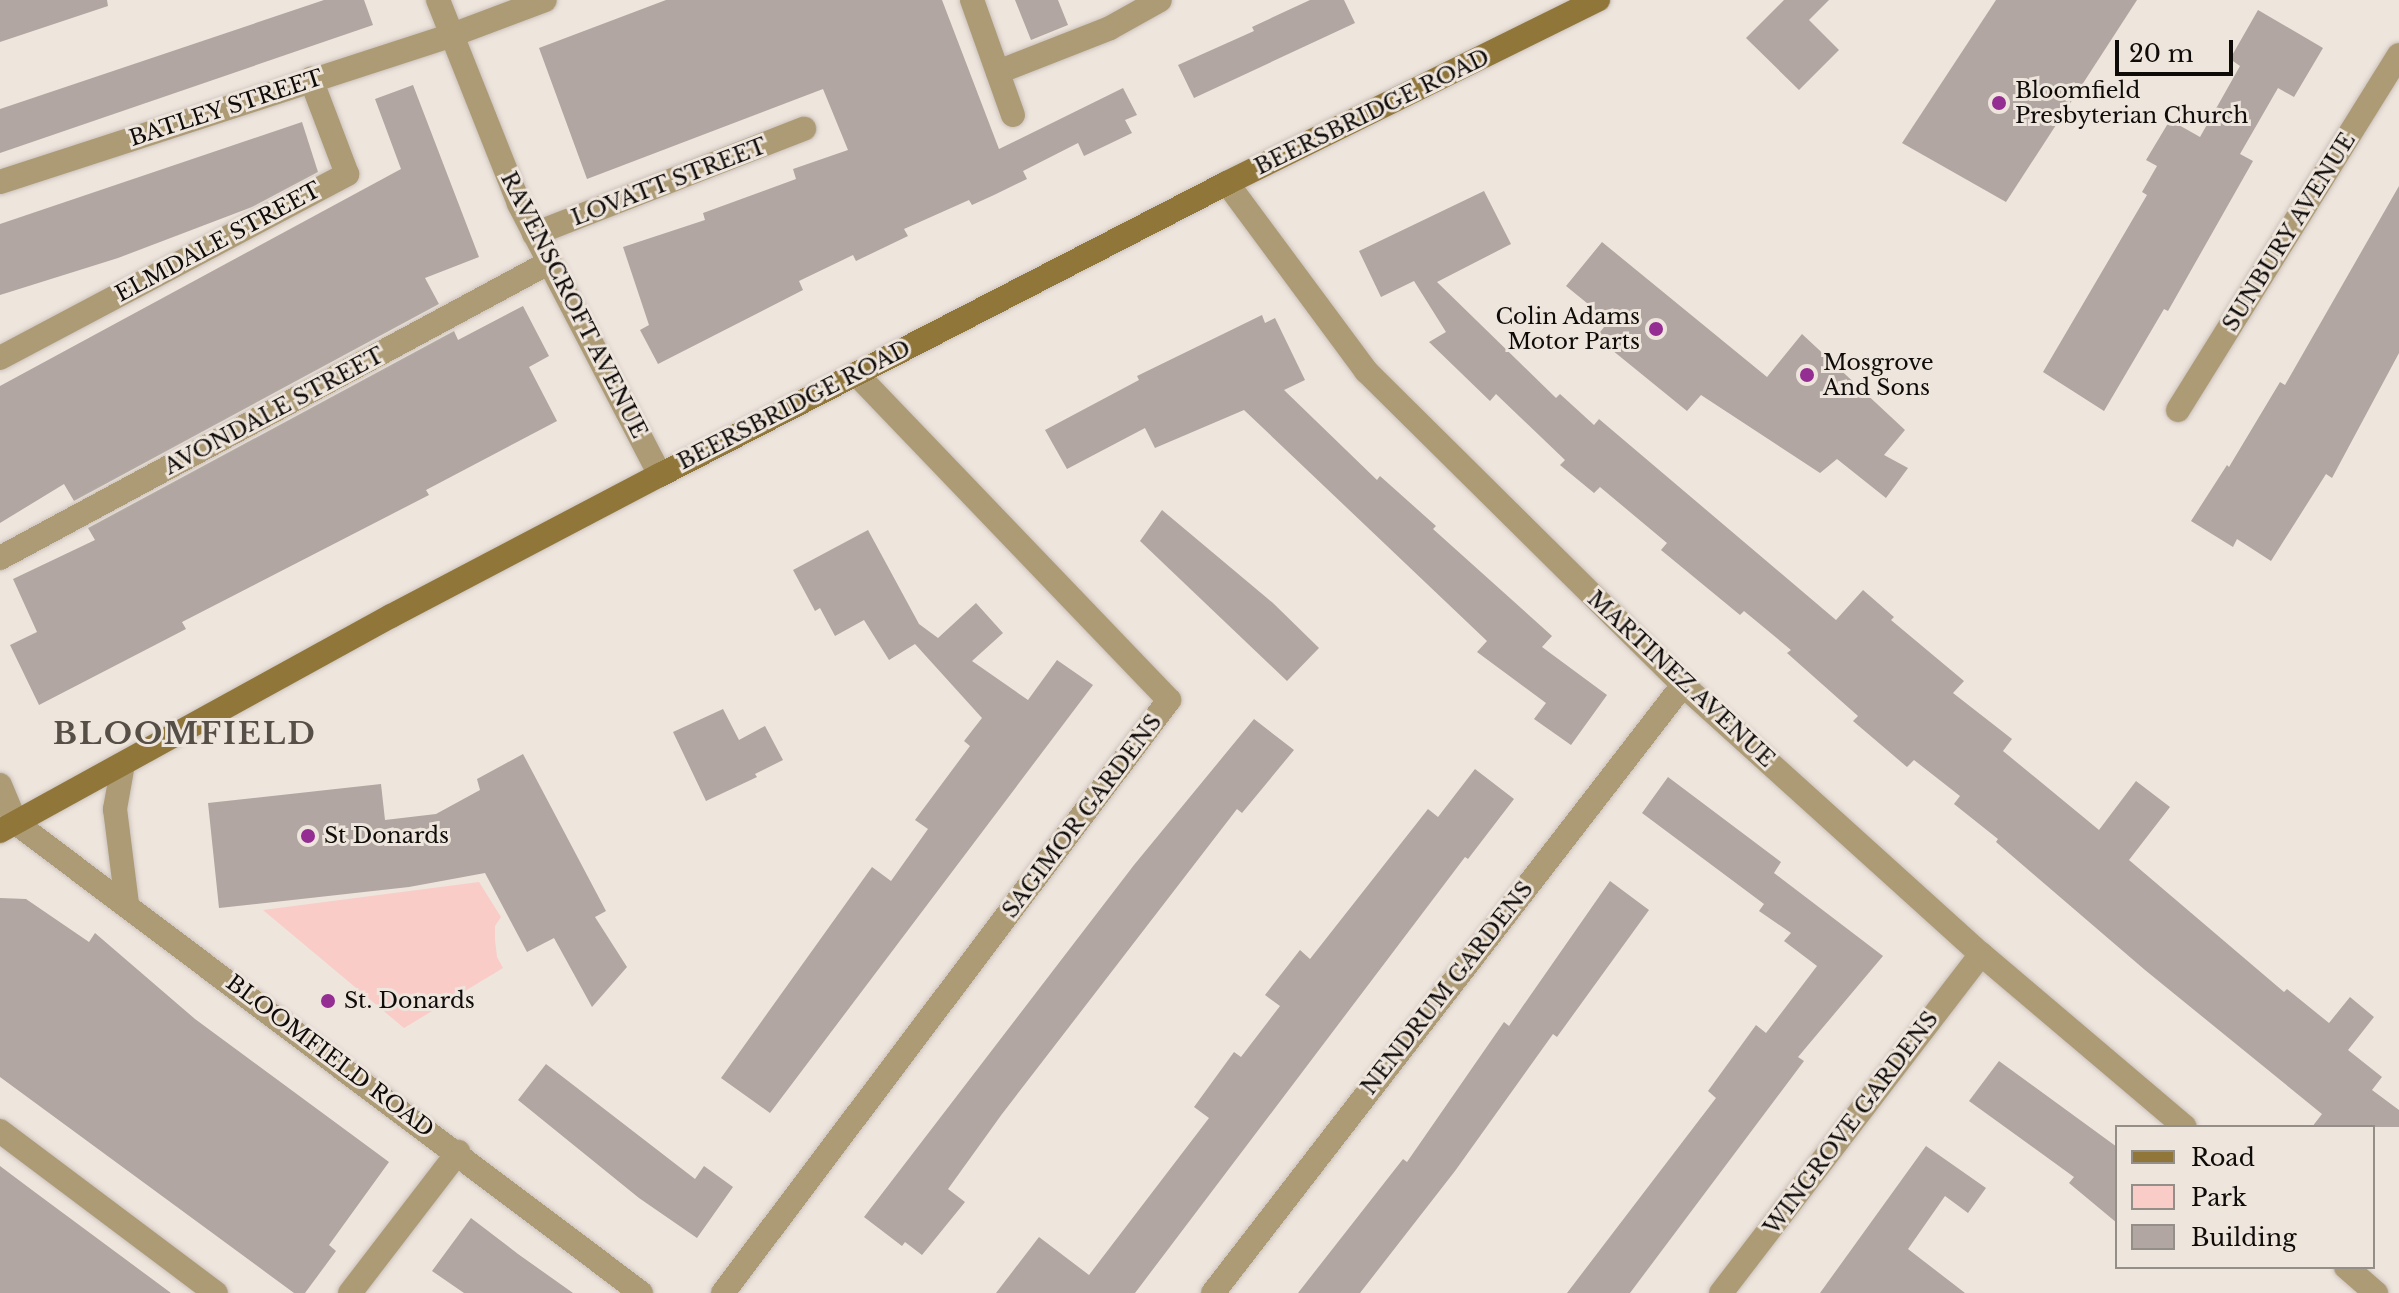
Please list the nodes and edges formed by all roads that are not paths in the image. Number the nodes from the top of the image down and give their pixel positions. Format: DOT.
graph roads {
  1 [pos="438,0"];
  2 [pos="545,0"];
  3 [pos="972,0"];
  4 [pos="1160,0"];
  5 [pos="1598,0"];
  6 [pos="452,35"];
  7 [pos="2399,55"];
  8 [pos="998,72"];
  9 [pos="311,79"];
  10 [pos="1013,115"];
  11 [pos="804,129"];
  12 [pos="0,182"];
  13 [pos="1227,183"];
  14 [pos="534,234"];
  15 [pos="548,263"];
  16 [pos="0,358"];
  17 [pos="856,374"];
  18 [pos="2178,410"];
  19 [pos="660,475"];
  20 [pos="0,558"];
  21 [pos="1683,685"];
  22 [pos="123,764"];
  23 [pos="0,785"];
  24 [pos="8,827"];
  25 [pos="127,904"];
  26 [pos="1981,954"];
  27 [pos="2183,1125"];
  28 [pos="0,1131"];
  29 [pos="458,1152"];
  30 [pos="2348,1269"];
  31 [pos="216,1293"];
  32 [pos="350,1293"];
  33 [pos="640,1293"];
  34 [pos="723,1293"];
  35 [pos="1213,1293"];
  36 [pos="1721,1293"];
  37 [pos="2376,1293"];
  1 -- 6 [label="street, RAVENSCROFT AVENUE"];
  2 -- 6 [label="street, BATLEY STREET"];
  3 -- 8 [label="street"];
  4 -- 8 [label="street"];
  5 -- 13 [label="main road, BEERSBRIDGE ROAD"];
  6 -- 9 [label="street, BATLEY STREET"];
  6 -- 14 [label="street, RAVENSCROFT AVENUE"];
  7 -- 18 [label="street, SUNBURY AVENUE"];
  8 -- 10 [label="street"];
  9 -- 12 [label="street, BATLEY STREET"];
  9 -- 16 [label="street, ELMDALE STREET"];
  11 -- 14 [label="street, LOVATT STREET"];
  13 -- 17 [label="main road, BEERSBRIDGE ROAD"];
  13 -- 21 [label="street, MARTINEZ AVENUE"];
  14 -- 15 [label="street, RAVENSCROFT AVENUE"];
  15 -- 19 [label="street, RAVENSCROFT AVENUE"];
  15 -- 20 [label="street, AVONDALE STREET"];
  17 -- 19 [label="main road, BEERSBRIDGE ROAD"];
  17 -- 34 [label="street, SAGIMOR GARDENS"];
  19 -- 22 [label="main road, BEERSBRIDGE ROAD"];
  21 -- 26 [label="street, MARTINEZ AVENUE"];
  21 -- 35 [label="street, NENDRUM GARDENS"];
  22 -- 24 [label="main road, BEERSBRIDGE ROAD"];
  22 -- 25 [label="street"];
  23 -- 24 [label="street"];
  24 -- 25 [label="street, BLOOMFIELD ROAD"];
  25 -- 29 [label="street, BLOOMFIELD ROAD"];
  26 -- 27 [label="street, MARTINEZ AVENUE"];
  26 -- 36 [label="street, WINGROVE GARDENS"];
  28 -- 31 [label="street"];
  29 -- 32 [label="street"];
  29 -- 33 [label="street, BLOOMFIELD ROAD"];
  30 -- 37 [label="street"];
}
